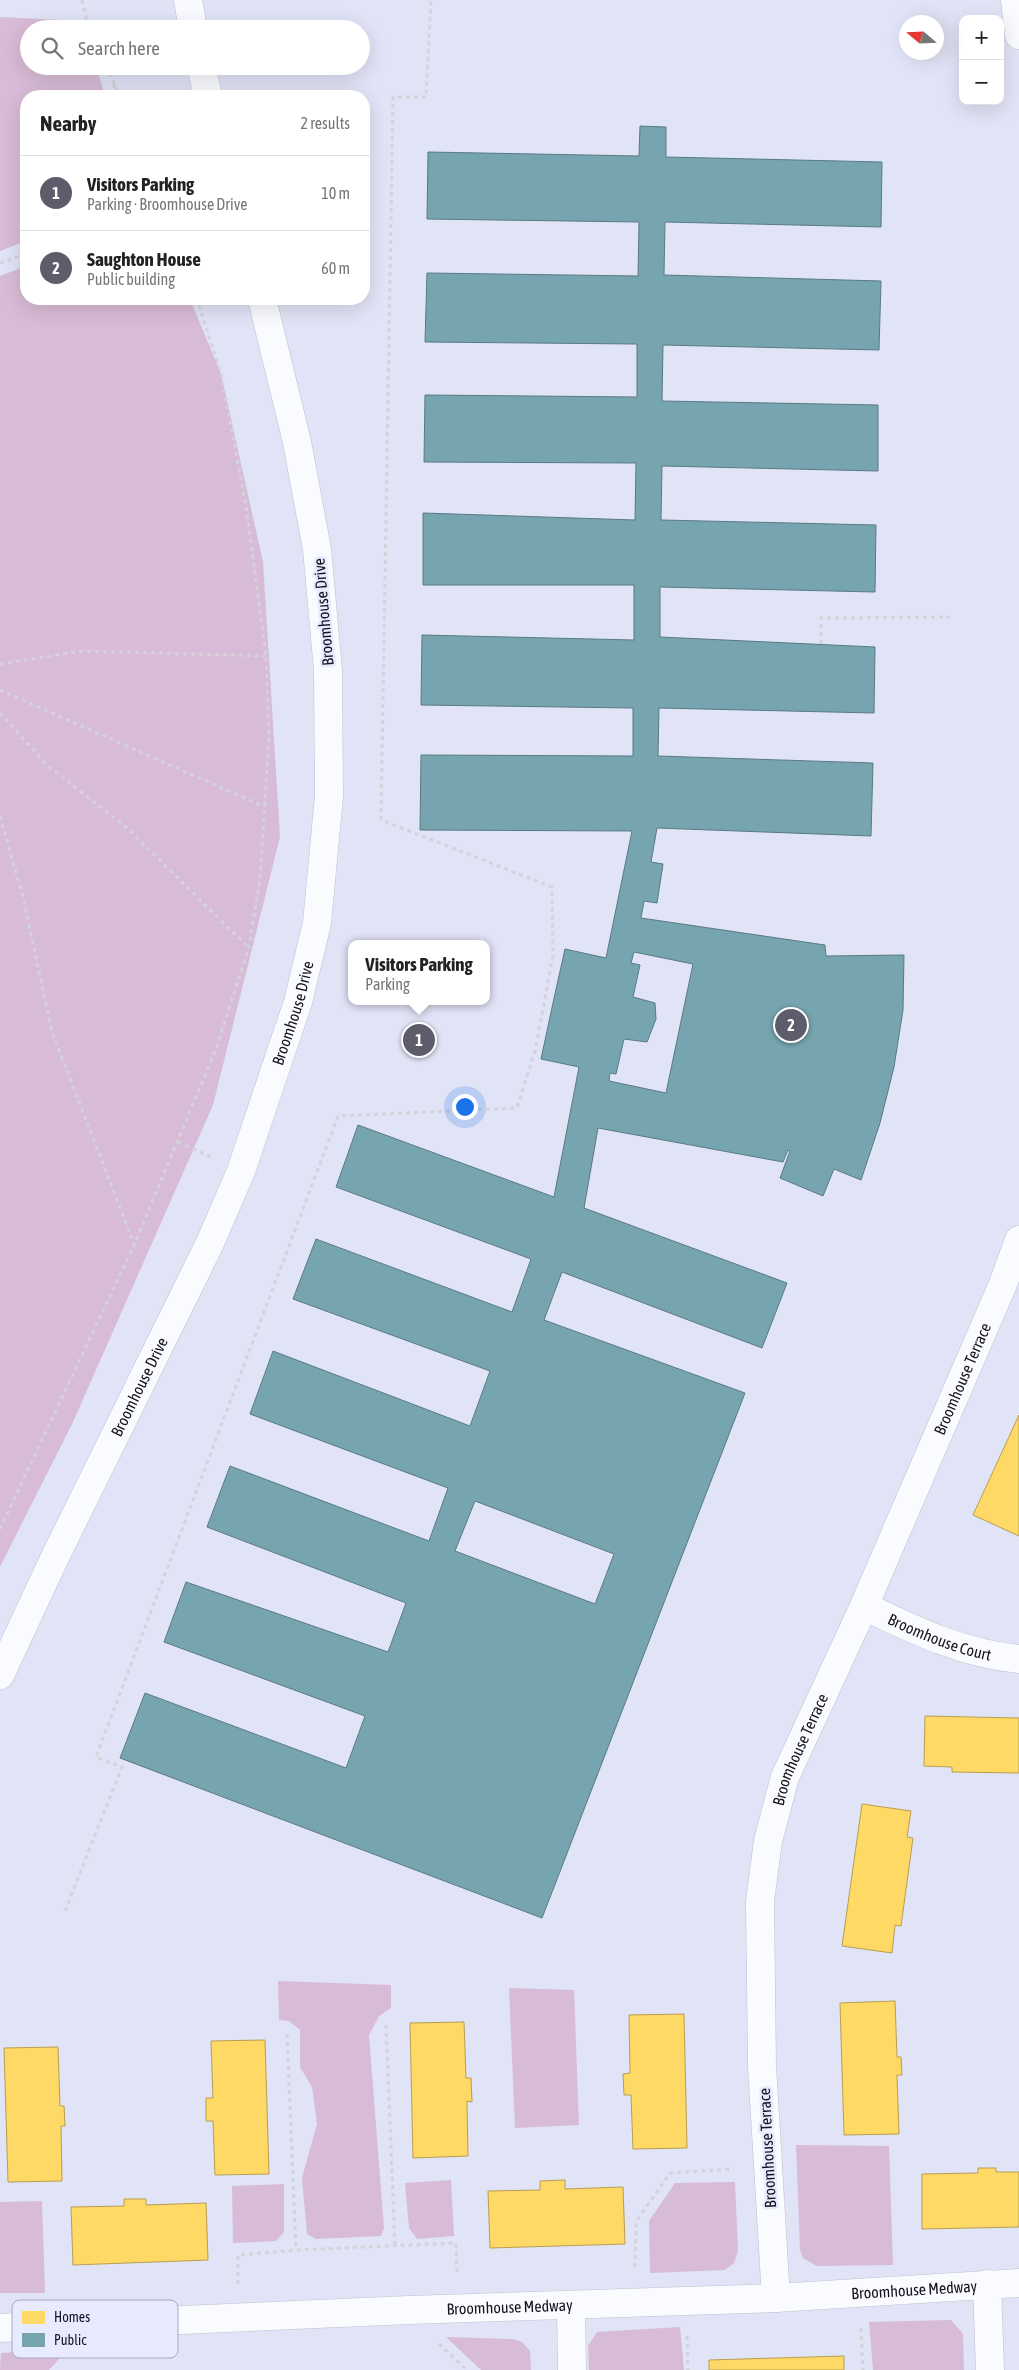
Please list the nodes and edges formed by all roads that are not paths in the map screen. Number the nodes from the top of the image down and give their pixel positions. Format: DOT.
graph roads {
  1 [pos="188,0"];
  2 [pos="1016,0"];
  3 [pos="191,20"];
  4 [pos="1019,36"];
  5 [pos="202,75"];
  6 [pos="206,90"];
  7 [pos="263,305"];
  8 [pos="1019,1240"];
  9 [pos="864,1606"];
  10 [pos="1019,1659"];
  11 [pos="0,1674"];
  12 [pos="1019,2283"];
  13 [pos="986,2284"];
  14 [pos="776,2298"];
  15 [pos="571,2306"];
  16 [pos="178,2321"];
  17 [pos="572,2370"];
  18 [pos="990,2370"];
  1 -- 3 [label="street"];
  2 -- 4 [label="street"];
  5 -- 6 [label="street"];
  7 -- 11 [label="street, Broomhouse Drive"];
  8 -- 9 [label="street, Broomhouse Terrace"];
  9 -- 10 [label="street, Broomhouse Court"];
  9 -- 14 [label="street, Broomhouse Terrace"];
  12 -- 13 [label="street, Broomhouse Medway"];
  13 -- 14 [label="street, Broomhouse Medway"];
  13 -- 18 [label="street"];
  14 -- 15 [label="street, Broomhouse Medway"];
  15 -- 16 [label="street, Broomhouse Medway"];
  15 -- 17 [label="street"];
}
